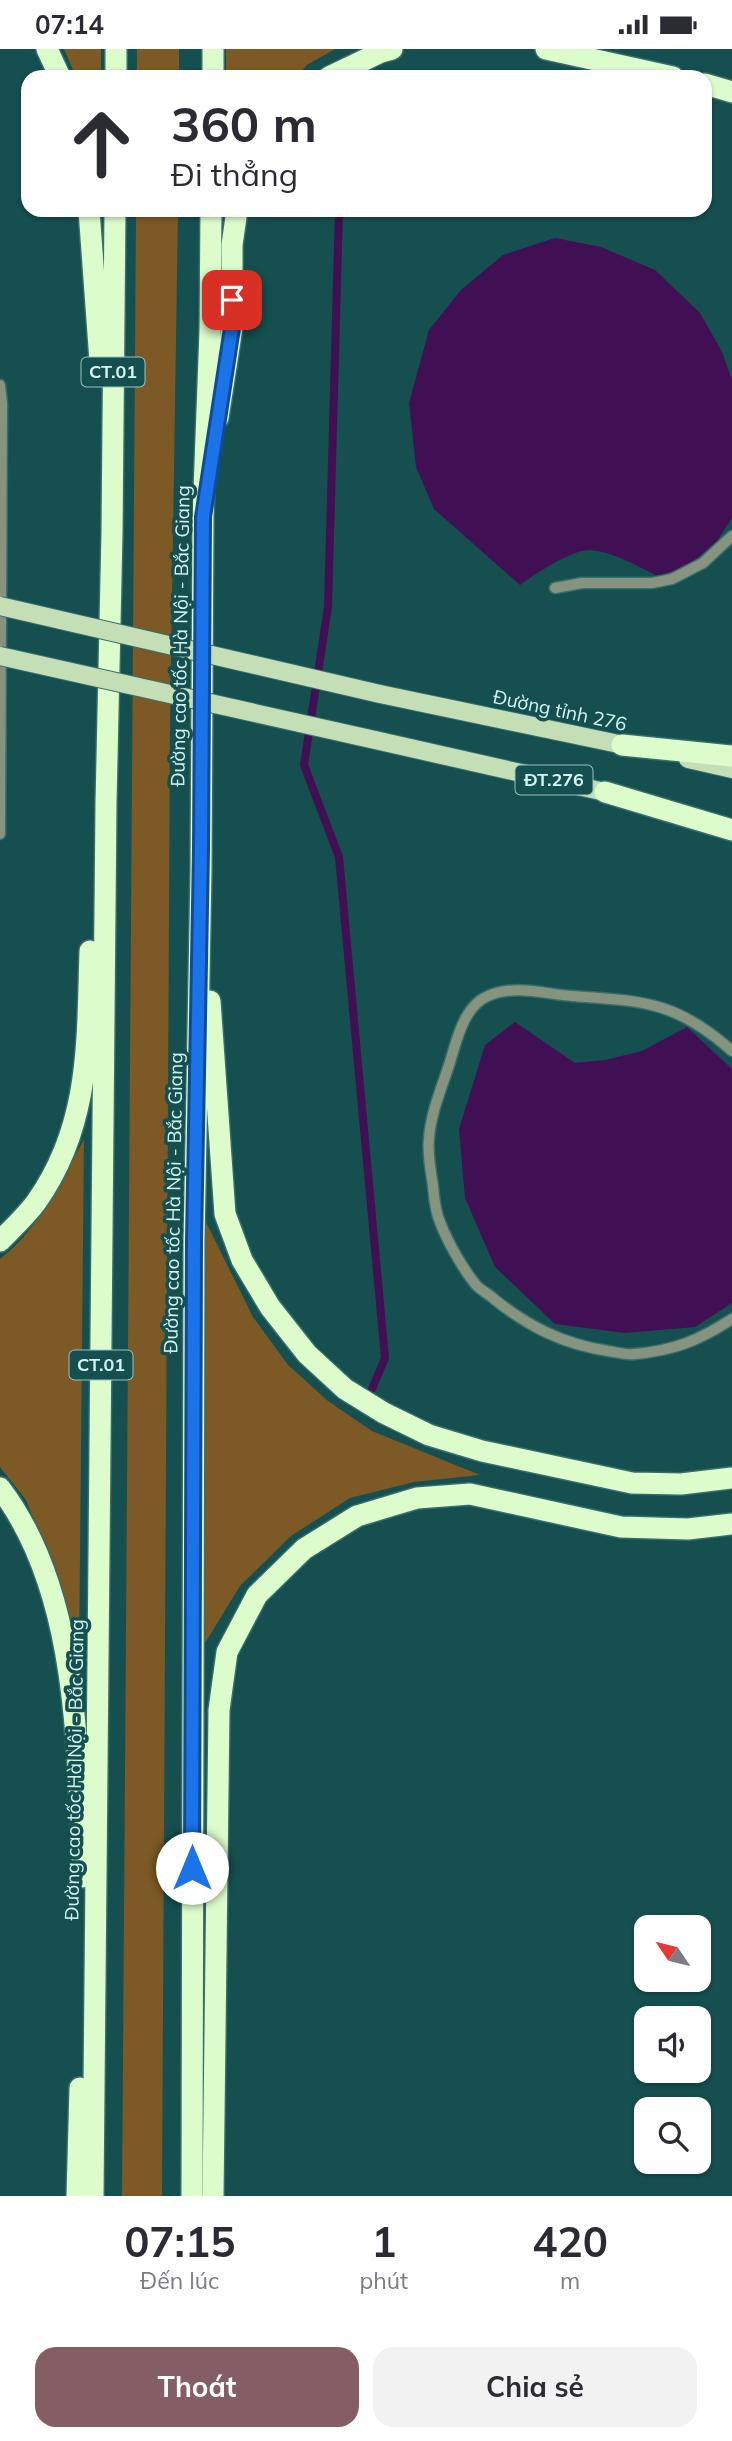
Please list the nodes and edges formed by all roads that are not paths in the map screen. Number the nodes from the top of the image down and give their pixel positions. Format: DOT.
graph roads {
  1 [pos="47,49"];
  2 [pos="116,49"];
  3 [pos="213,49"];
  4 [pos="392,49"];
  5 [pos="546,49"];
  6 [pos="57,70"];
  7 [pos="116,70"];
  8 [pos="213,70"];
  9 [pos="344,70"];
  10 [pos="641,70"];
  11 [pos="712,86"];
  12 [pos="732,92"];
  13 [pos="89,217"];
  14 [pos="114,217"];
  15 [pos="211,217"];
  16 [pos="236,217"];
  17 [pos="0,385"];
  18 [pos="203,517"];
  19 [pos="112,533"];
  20 [pos="732,537"];
  21 [pos="555,588"];
  22 [pos="0,606"];
  23 [pos="0,656"];
  24 [pos="622,745"];
  25 [pos="732,756"];
  26 [pos="732,769"];
  27 [pos="605,792"];
  28 [pos="106,803"];
  29 [pos="732,820"];
  30 [pos="732,830"];
  31 [pos="0,834"];
  32 [pos="201,871"];
  33 [pos="732,1051"];
  34 [pos="0,1241"];
  35 [pos="732,1319"];
  36 [pos="732,1478"];
  37 [pos="0,1488"];
  38 [pos="732,1524"];
  39 [pos="77,2196"];
  40 [pos="93,2196"];
  41 [pos="192,2196"];
  42 [pos="213,2196"];
  1 -- 6 [label="highway"];
  2 -- 7 [label="highway"];
  3 -- 8 [label="highway"];
  4 -- 9 [label="highway"];
  5 -- 10 [label="highway"];
  11 -- 12 [label="highway"];
  13 -- 19 [label="highway"];
  14 -- 19 [label="highway, Đường cao tốc Hà Nội - Bắc Giang / CT.01"];
  15 -- 18 [label="highway, Đường cao tốc Hà Nội - Bắc Giang"];
  16 -- 18 [label="highway"];
  17 -- 31 [label="lane"];
  18 -- 32 [label="highway, Đường cao tốc Hà Nội - Bắc Giang"];
  19 -- 28 [label="highway, Đường cao tốc Hà Nội - Bắc Giang / CT.01"];
  20 -- 21 [label="lane"];
  22 -- 24 [label="main road, Đường tỉnh 276 / ĐT.276, bridge"];
  23 -- 27 [label="main road, ĐT.276, bridge"];
  24 -- 25 [label="highway"];
  24 -- 26 [label="main road, Đường tỉnh 276 / ĐT.276"];
  27 -- 29 [label="main road, ĐT.276"];
  27 -- 30 [label="highway"];
  28 -- 34 [label="highway"];
  28 -- 40 [label="highway, Đường cao tốc Hà Nội - Bắc Giang / CT.01"];
  32 -- 36 [label="highway"];
  32 -- 41 [label="highway, Đường cao tốc Hà Nội - Bắc Giang"];
  33 -- 35 [label="lane"];
  37 -- 39 [label="highway"];
  38 -- 42 [label="highway"];
}
